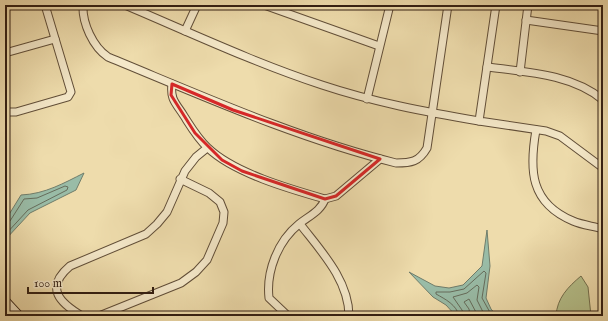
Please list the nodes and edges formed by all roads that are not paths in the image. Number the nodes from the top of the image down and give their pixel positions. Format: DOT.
graph roads {
  1 [pos="45,5"];
  2 [pos="83,5"];
  3 [pos="126,5"];
  4 [pos="197,5"];
  5 [pos="264,5"];
  6 [pos="390,5"];
  7 [pos="448,5"];
  8 [pos="496,5"];
  9 [pos="528,5"];
  10 [pos="139,8"];
  11 [pos="526,20"];
  12 [pos="185,31"];
  13 [pos="603,32"];
  14 [pos="55,39"];
  15 [pos="379,46"];
  16 [pos="5,53"];
  17 [pos="487,67"];
  18 [pos="520,72"];
  19 [pos="172,84"];
  20 [pos="367,99"];
  21 [pos="603,100"];
  22 [pos="5,112"];
  23 [pos="432,113"];
  24 [pos="479,121"];
  25 [pos="536,130"];
  26 [pos="207,148"];
  27 [pos="380,159"];
  28 [pos="603,168"];
  29 [pos="180,179"];
  30 [pos="325,199"];
  31 [pos="300,224"];
  32 [pos="603,229"];
  33 [pos="5,302"];
  34 [pos="18,316"];
  35 [pos="82,316"];
  36 [pos="99,316"];
  37 [pos="288,316"];
  38 [pos="349,316"];
  1 -- 14 [label="street"];
  2 -- 19 [label="street"];
  3 -- 10 [label="street"];
  4 -- 12 [label="street"];
  5 -- 15 [label="street"];
  6 -- 15 [label="street"];
  7 -- 23 [label="street"];
  8 -- 17 [label="street"];
  9 -- 11 [label="street"];
  10 -- 12 [label="street"];
  11 -- 13 [label="street"];
  11 -- 18 [label="street"];
  12 -- 20 [label="street"];
  14 -- 16 [label="street"];
  14 -- 22 [label="street"];
  15 -- 20 [label="street"];
  17 -- 18 [label="street"];
  17 -- 24 [label="street"];
  18 -- 21 [label="street"];
  19 -- 26 [label="street"];
  19 -- 27 [label="street"];
  20 -- 23 [label="street"];
  23 -- 24 [label="street"];
  23 -- 27 [label="street"];
  24 -- 25 [label="street"];
  25 -- 28 [label="street"];
  25 -- 32 [label="street"];
  26 -- 29 [label="street"];
  26 -- 30 [label="street"];
  27 -- 30 [label="street"];
  29 -- 35 [label="street"];
  29 -- 36 [label="street"];
  30 -- 31 [label="street"];
  31 -- 37 [label="street"];
  31 -- 38 [label="street"];
  33 -- 34 [label="main road"];
}
